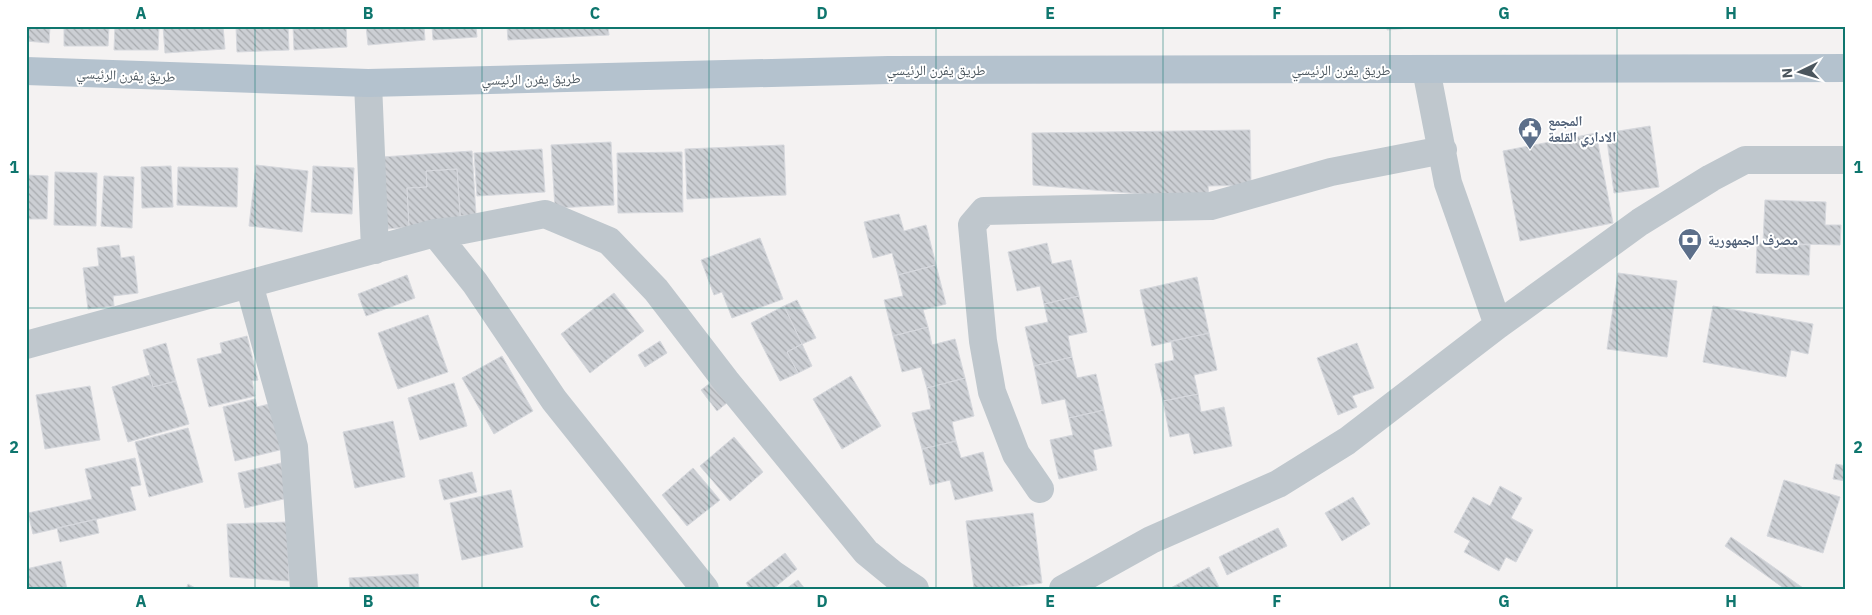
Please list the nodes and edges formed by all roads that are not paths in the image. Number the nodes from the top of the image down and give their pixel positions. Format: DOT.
graph roads {
  1 [pos="1846,68"];
  2 [pos="1426,70"];
  3 [pos="26,71"];
  4 [pos="368,83"];
  5 [pos="1443,150"];
  6 [pos="1846,160"];
  7 [pos="435,233"];
  8 [pos="375,250"];
  9 [pos="249,284"];
  10 [pos="1498,326"];
  11 [pos="26,345"];
  12 [pos="1040,489"];
  13 [pos="304,589"];
  14 [pos="705,589"];
  15 [pos="915,589"];
  16 [pos="1063,589"];
  1 -- 2 [label="main road, طريق يفرن الرئيسي"];
  2 -- 4 [label="main road, طريق يفرن الرئيسي"];
  2 -- 5 [label="street"];
  3 -- 4 [label="main road, طريق يفرن الرئيسي"];
  4 -- 8 [label="street"];
  5 -- 10 [label="street"];
  5 -- 12 [label="street"];
  6 -- 10 [label="street"];
  7 -- 8 [label="street"];
  7 -- 14 [label="street"];
  7 -- 15 [label="street"];
  8 -- 9 [label="street"];
  9 -- 11 [label="street"];
  9 -- 13 [label="street"];
  10 -- 16 [label="street"];
}
